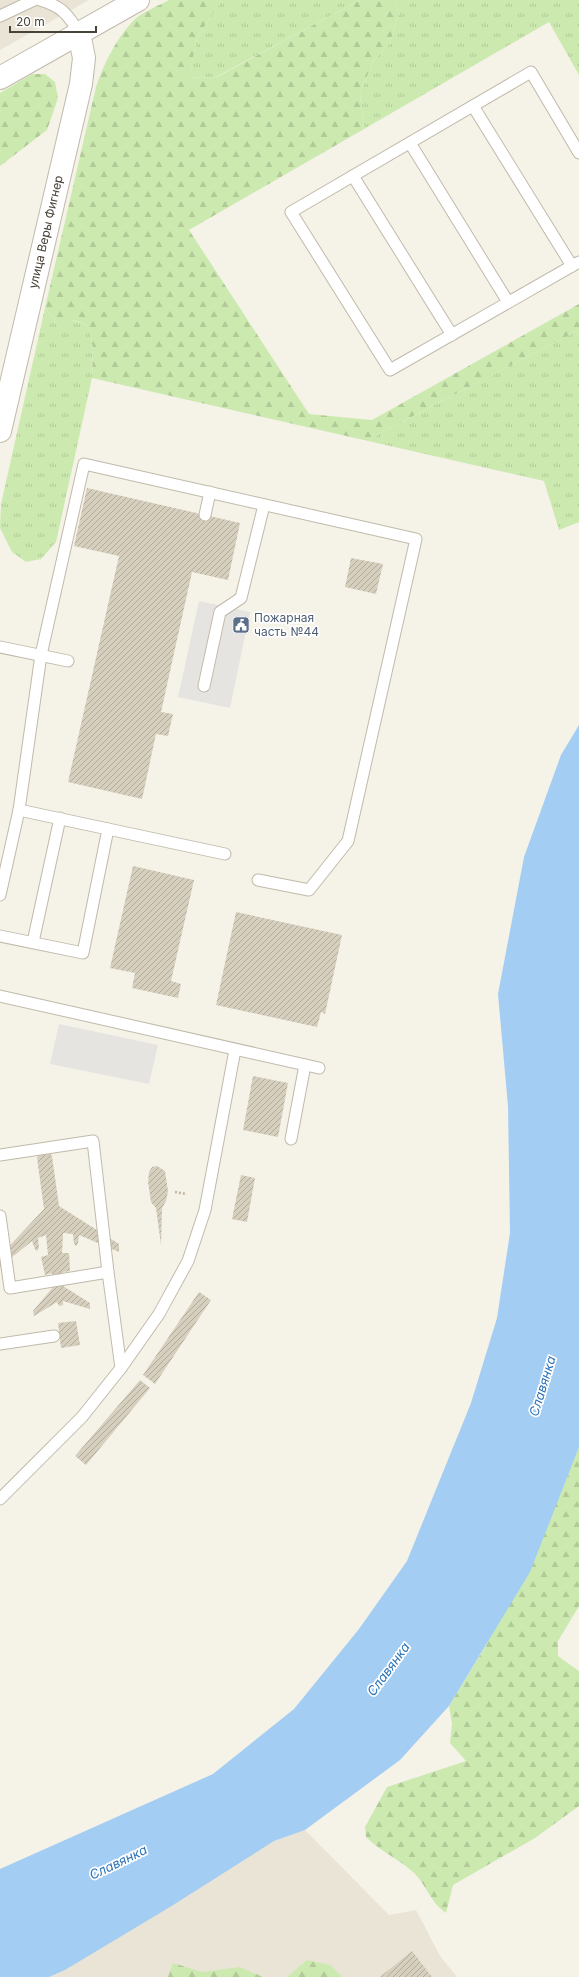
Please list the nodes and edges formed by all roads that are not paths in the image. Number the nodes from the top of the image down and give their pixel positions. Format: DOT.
graph roads {
  1 [pos="34,0"];
  2 [pos="40,0"];
  3 [pos="138,0"];
  4 [pos="0,16"];
  5 [pos="79,33"];
  6 [pos="0,78"];
  7 [pos="473,106"];
  8 [pos="410,143"];
  9 [pos="579,153"];
  10 [pos="353,176"];
  11 [pos="576,264"];
  12 [pos="508,302"];
  13 [pos="452,335"];
  14 [pos="0,431"];
  15 [pos="210,492"];
  16 [pos="264,504"];
  17 [pos="205,515"];
  18 [pos="0,648"];
  19 [pos="40,655"];
  20 [pos="68,661"];
  21 [pos="204,686"];
  22 [pos="19,810"];
  23 [pos="60,818"];
  24 [pos="108,829"];
  25 [pos="226,854"];
  26 [pos="258,880"];
  27 [pos="0,895"];
  28 [pos="0,936"];
  29 [pos="33,942"];
  30 [pos="0,996"];
  31 [pos="235,1050"];
  32 [pos="305,1065"];
  33 [pos="319,1068"];
  34 [pos="291,1139"];
  35 [pos="0,1155"];
  36 [pos="0,1216"];
  37 [pos="108,1272"];
  38 [pos="54,1336"];
  39 [pos="0,1344"];
  40 [pos="121,1368"];
  41 [pos="0,1499"];
  1 -- 4 [label="lane"];
  2 -- 5 [label="lane"];
  3 -- 5 [label="street"];
  5 -- 6 [label="street"];
  5 -- 14 [label="street, улица Веры Фигнер"];
  7 -- 8 [label="lane"];
  7 -- 9 [label="lane"];
  7 -- 11 [label="lane"];
  8 -- 10 [label="lane"];
  8 -- 12 [label="lane"];
  10 -- 13 [label="lane"];
  10 -- 13 [label="lane"];
  11 -- 12 [label="lane"];
  12 -- 13 [label="lane"];
  15 -- 16 [label="lane"];
  15 -- 17 [label="lane"];
  15 -- 19 [label="lane"];
  16 -- 21 [label="lane"];
  16 -- 26 [label="lane"];
  18 -- 19 [label="lane"];
  19 -- 20 [label="lane"];
  19 -- 22 [label="lane"];
  22 -- 23 [label="lane"];
  22 -- 27 [label="lane"];
  23 -- 24 [label="lane"];
  23 -- 29 [label="lane"];
  24 -- 25 [label="lane"];
  24 -- 29 [label="lane"];
  28 -- 29 [label="lane"];
  30 -- 31 [label="lane"];
  31 -- 32 [label="lane"];
  31 -- 40 [label="lane"];
  32 -- 33 [label="lane"];
  32 -- 34 [label="lane"];
  35 -- 37 [label="lane"];
  36 -- 37 [label="lane"];
  37 -- 40 [label="lane"];
  38 -- 39 [label="lane"];
  40 -- 41 [label="lane"];
}
